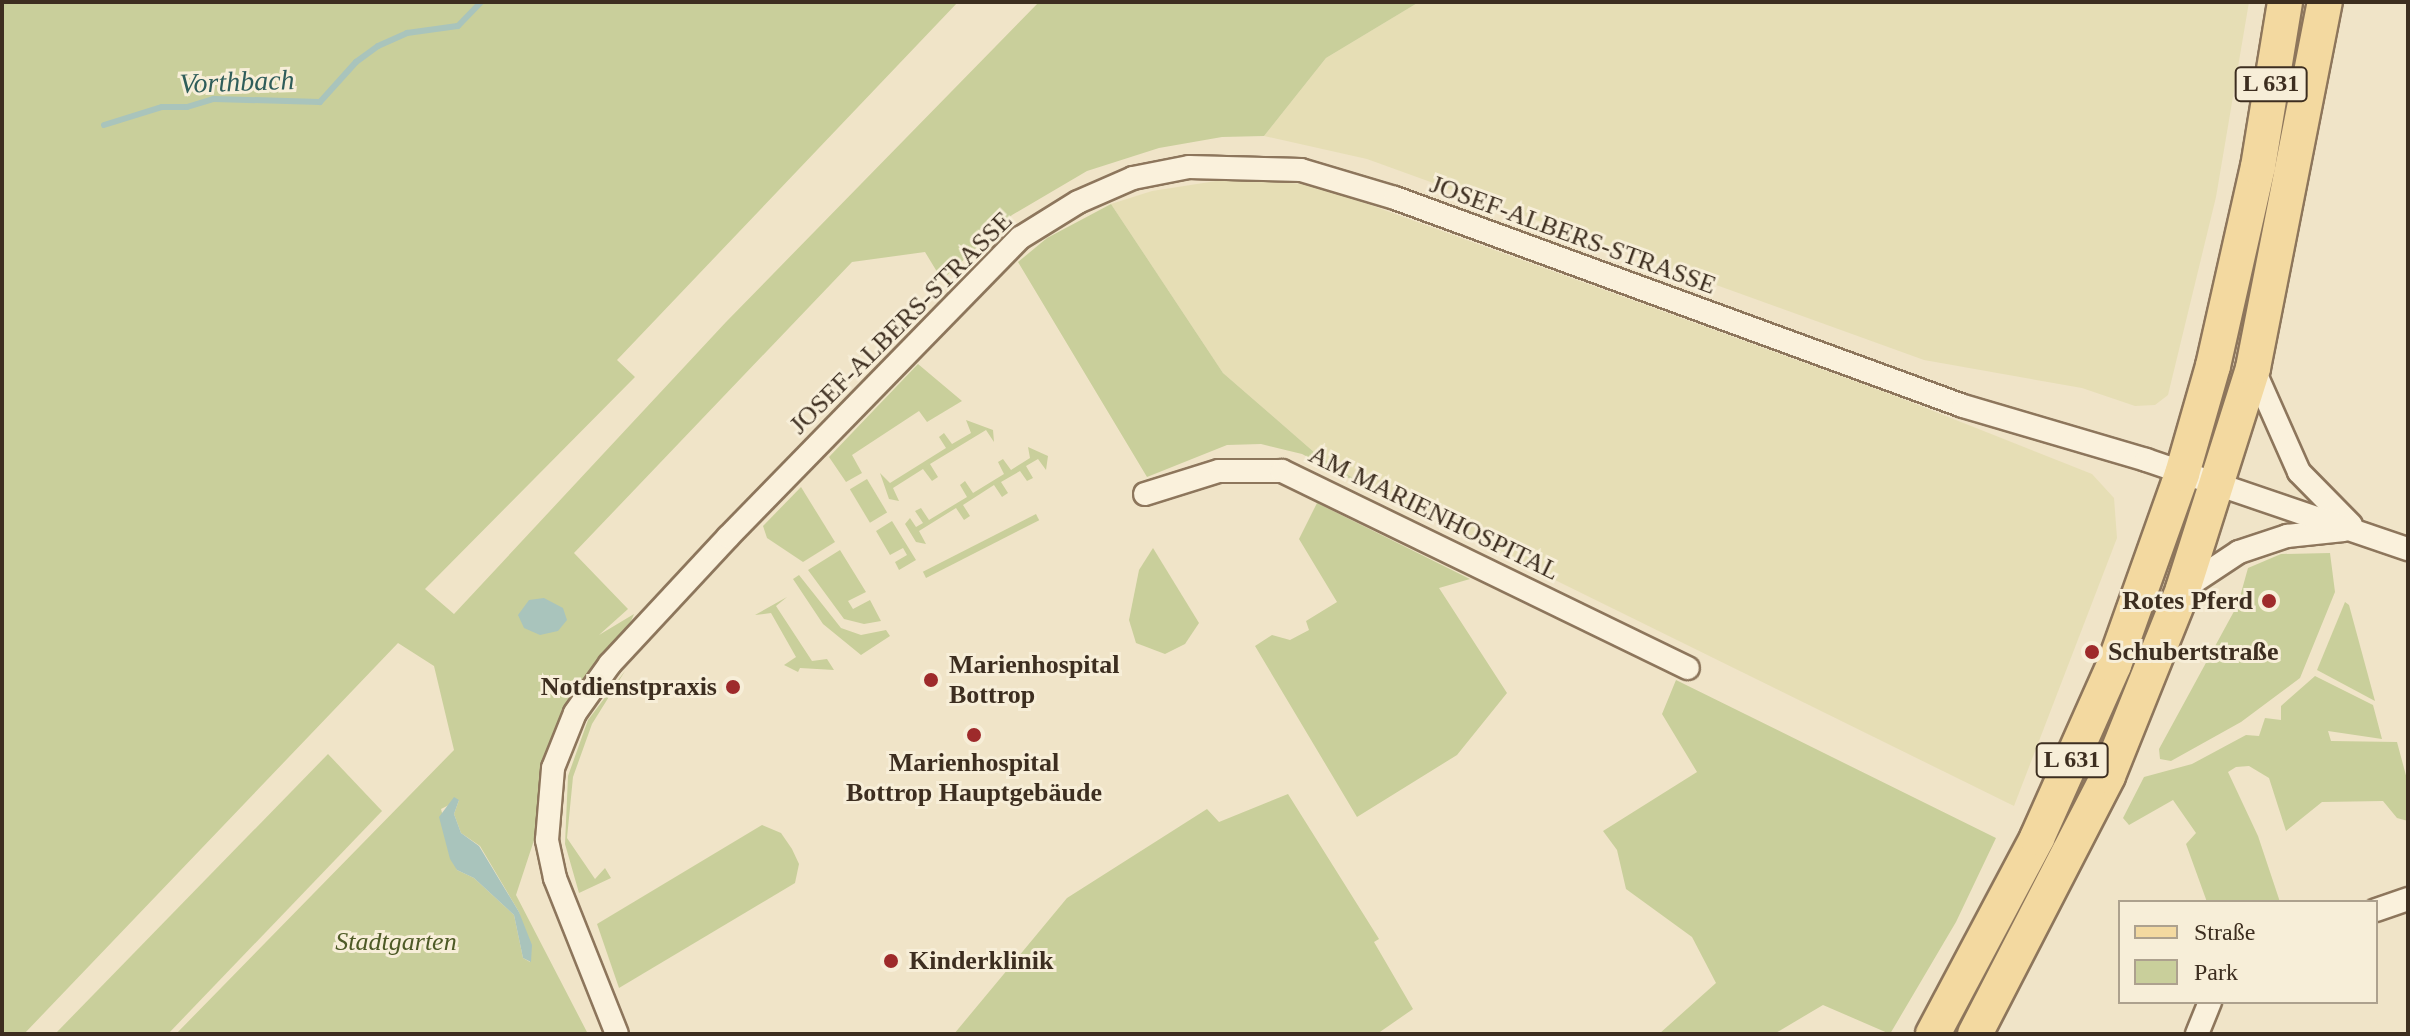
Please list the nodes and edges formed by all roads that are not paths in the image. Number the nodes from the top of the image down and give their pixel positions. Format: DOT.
graph roads {
  1 [pos="2285,2"];
  2 [pos="2325,2"];
  3 [pos="2253,368"];
  4 [pos="2182,474"];
  5 [pos="2216,486"];
  6 [pos="1145,494"];
  7 [pos="2355,529"];
  8 [pos="2408,549"];
  9 [pos="2183,589"];
  10 [pos="1688,668"];
  11 [pos="2408,899"];
  12 [pos="2378,909"];
  13 [pos="2209,1004"];
  14 [pos="617,1034"];
  15 [pos="1933,1034"];
  16 [pos="1975,1034"];
  17 [pos="2197,1034"];
  1 -- 4 [label="main road, L 631"];
  2 -- 3 [label="main road, L 631"];
  3 -- 5 [label="main road, L 631"];
  3 -- 7 [label="street"];
  4 -- 5 [label="street, JOSEF-ALBERS-STRASSE"];
  4 -- 14 [label="street, JOSEF-ALBERS-STRASSE"];
  4 -- 15 [label="main road, L 631"];
  5 -- 7 [label="street"];
  5 -- 9 [label="main road, L 631"];
  6 -- 10 [label="street, AM MARIENHOSPITAL"];
  7 -- 8 [label="street"];
  7 -- 9 [label="street"];
  9 -- 16 [label="main road, L 631"];
  11 -- 12 [label="street"];
  13 -- 17 [label="street"];
}
